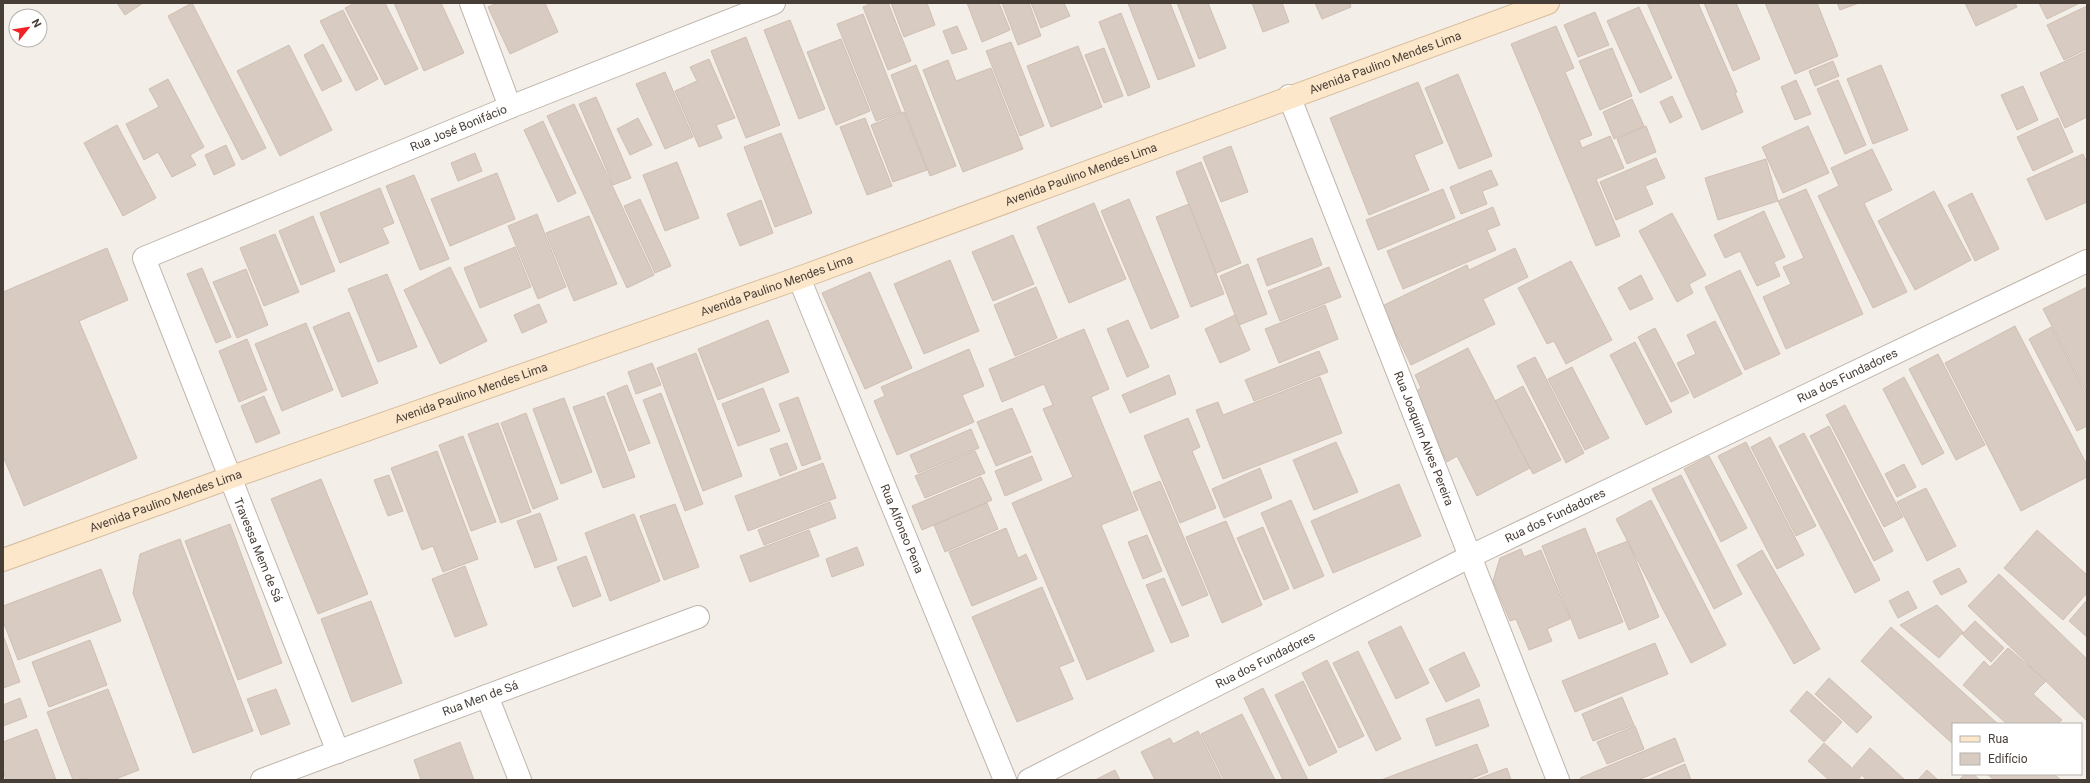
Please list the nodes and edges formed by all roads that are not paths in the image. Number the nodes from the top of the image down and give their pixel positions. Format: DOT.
graph roads {
  1 [pos="471,3"];
  2 [pos="774,3"];
  3 [pos="1548,3"];
  4 [pos="1289,96"];
  5 [pos="510,107"];
  6 [pos="144,258"];
  7 [pos="2087,262"];
  8 [pos="799,278"];
  9 [pos="229,478"];
  10 [pos="1470,556"];
  11 [pos="3,560"];
  12 [pos="698,617"];
  13 [pos="487,696"];
  14 [pos="338,752"];
  15 [pos="262,780"];
  16 [pos="520,780"];
  17 [pos="1005,780"];
  18 [pos="1029,780"];
  19 [pos="1558,780"];
  1 -- 5 [label="street"];
  2 -- 5 [label="street, Rua José Bonifácio"];
  3 -- 4 [label="main road, Avenida Paulino Mendes Lima"];
  4 -- 8 [label="main road, Avenida Paulino Mendes Lima"];
  4 -- 10 [label="street, Rua Joaquim Alves Pereira"];
  5 -- 6 [label="street, Rua José Bonifácio"];
  6 -- 9 [label="street, Travessa Mem de Sá"];
  7 -- 10 [label="street, Rua dos Fundadores"];
  8 -- 9 [label="main road, Avenida Paulino Mendes Lima"];
  8 -- 17 [label="street, Rua Alfonso Pena"];
  9 -- 11 [label="main road, Avenida Paulino Mendes Lima"];
  9 -- 14 [label="street, Travessa Mem de Sá"];
  10 -- 18 [label="street, Rua dos Fundadores"];
  10 -- 19 [label="street, Rua Joaquim Alves Pereira"];
  12 -- 13 [label="street, Rua Men de Sá"];
  13 -- 14 [label="street, Rua Men de Sá"];
  13 -- 16 [label="street"];
  14 -- 15 [label="street, Rua Men de Sá"];
}
